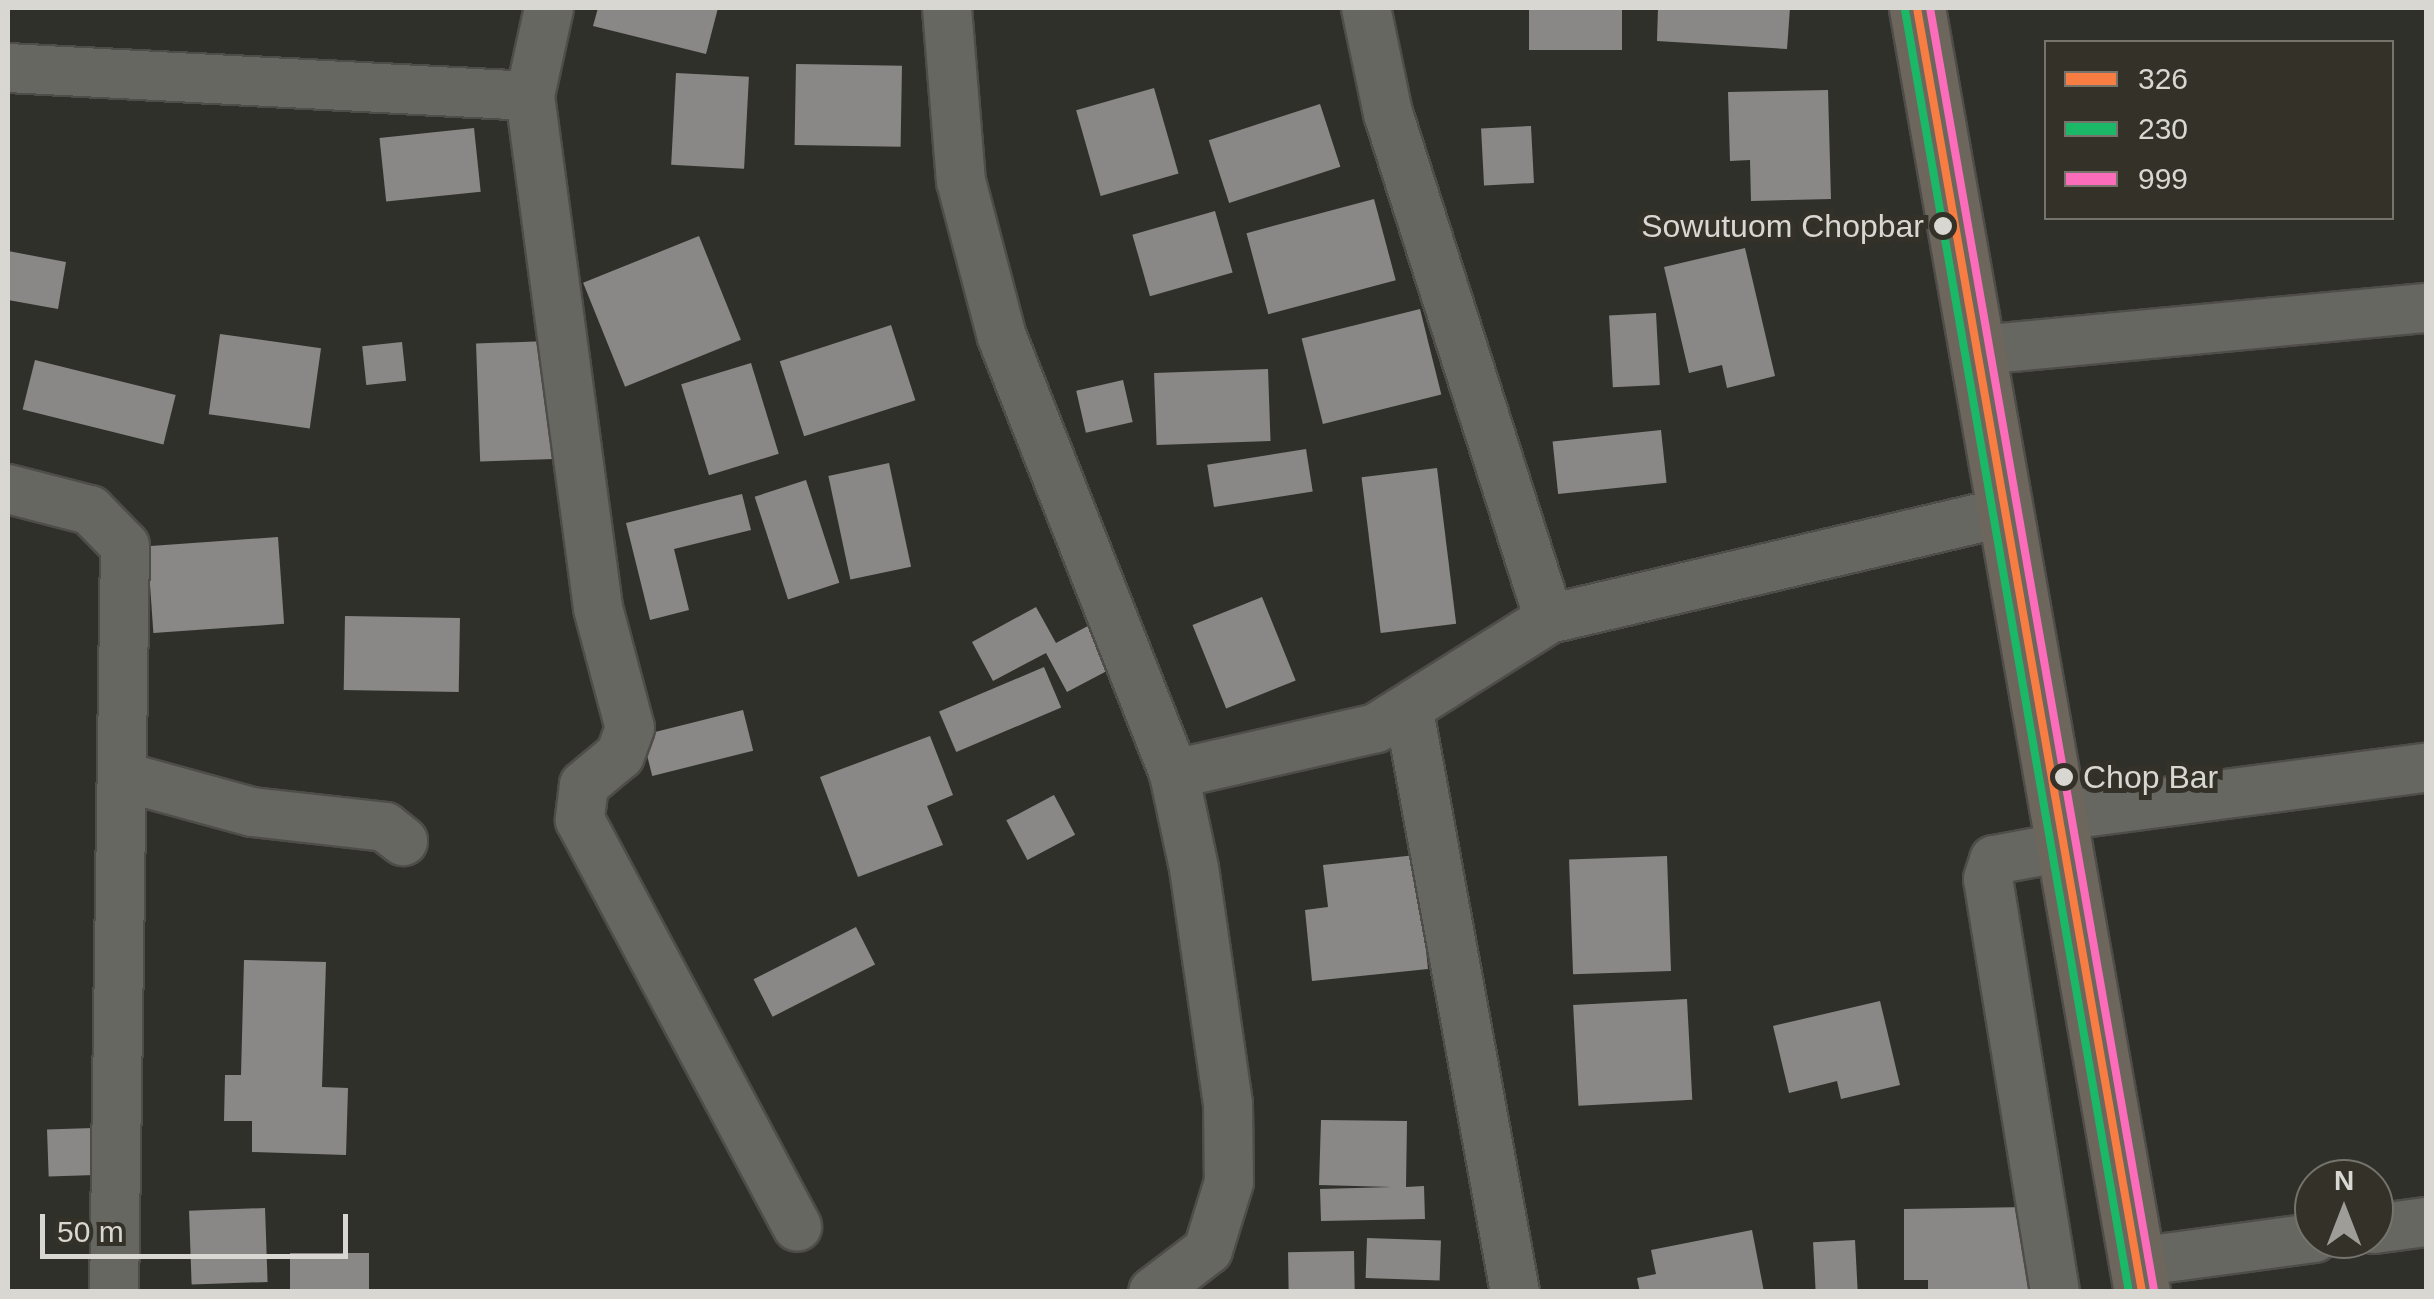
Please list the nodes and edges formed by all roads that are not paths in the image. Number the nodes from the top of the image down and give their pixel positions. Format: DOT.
graph roads {
  1 [pos="549,8"];
  2 [pos="947,8"];
  3 [pos="1366,8"];
  4 [pos="1917,8"];
  5 [pos="8,68"];
  6 [pos="530,96"];
  7 [pos="2426,308"];
  8 [pos="1980,350"];
  9 [pos="8,489"];
  10 [pos="2005,512"];
  11 [pos="1549,619"];
  12 [pos="1409,711"];
  13 [pos="2426,768"];
  14 [pos="1174,774"];
  15 [pos="128,778"];
  16 [pos="2061,832"];
  17 [pos="403,842"];
  18 [pos="2426,1222"];
  19 [pos="797,1227"];
  20 [pos="2394,1227"];
  21 [pos="2294,1242"];
  22 [pos="2139,1277"];
  23 [pos="114,1292"];
  24 [pos="1153,1292"];
  25 [pos="1515,1292"];
  26 [pos="2055,1292"];
  1 -- 6 [label="street"];
  2 -- 14 [label="street"];
  3 -- 11 [label="street"];
  4 -- 8 [label="main road"];
  5 -- 6 [label="street"];
  6 -- 19 [label="street"];
  7 -- 8 [label="street"];
  8 -- 10 [label="main road"];
  9 -- 15 [label="street"];
  10 -- 11 [label="street"];
  10 -- 16 [label="main road"];
  11 -- 12 [label="street"];
  12 -- 14 [label="street"];
  12 -- 25 [label="street"];
  13 -- 16 [label="street"];
  14 -- 24 [label="street"];
  15 -- 17 [label="street"];
  15 -- 23 [label="street"];
  16 -- 22 [label="main road"];
  16 -- 26 [label="street"];
  18 -- 20 [label="street"];
  21 -- 22 [label="street"];
}
